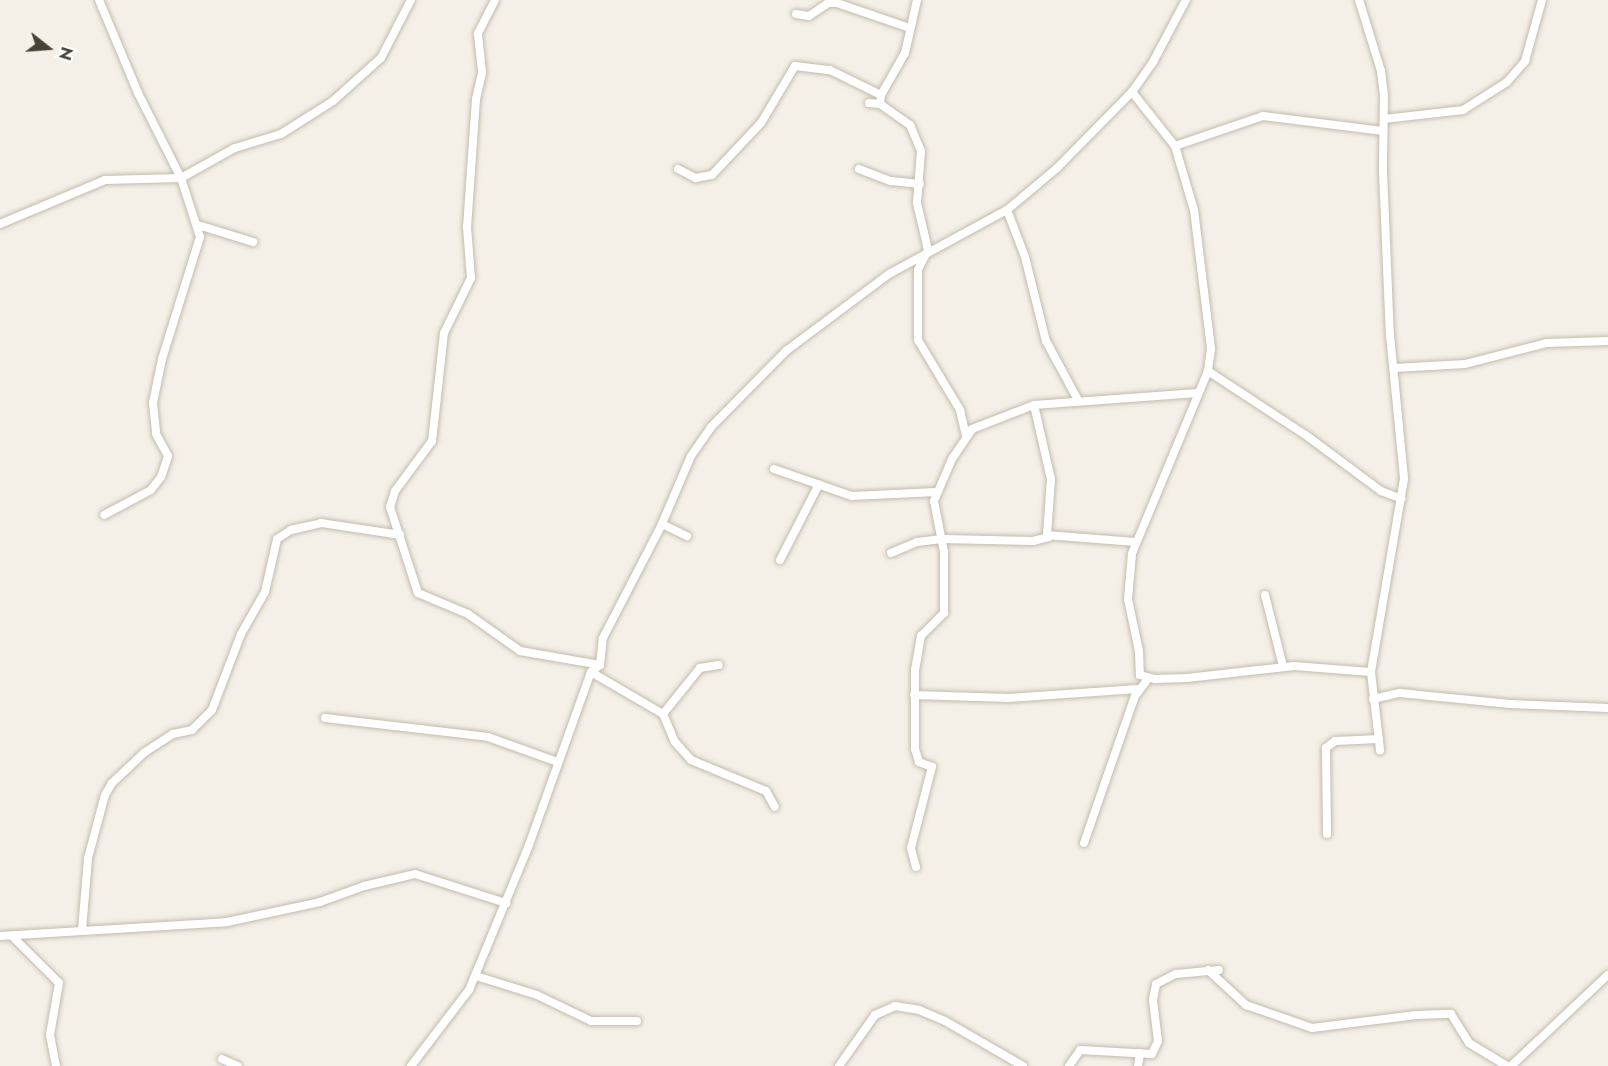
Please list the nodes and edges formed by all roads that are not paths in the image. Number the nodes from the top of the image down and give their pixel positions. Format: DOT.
graph roads {
  1 [pos="99,0"];
  2 [pos="411,0"];
  3 [pos="495,0"];
  4 [pos="917,0"];
  5 [pos="1186,0"];
  6 [pos="1359,0"];
  7 [pos="1542,0"];
  8 [pos="796,14"];
  9 [pos="910,28"];
  10 [pos="1132,92"];
  11 [pos="881,99"];
  12 [pos="869,103"];
  13 [pos="1384,119"];
  14 [pos="1383,131"];
  15 [pos="1175,146"];
  16 [pos="678,169"];
  17 [pos="859,169"];
  18 [pos="181,178"];
  19 [pos="920,184"];
  20 [pos="1007,210"];
  21 [pos="0,224"];
  22 [pos="198,225"];
  23 [pos="254,242"];
  24 [pos="928,250"];
  25 [pos="1608,341"];
  26 [pos="1395,368"];
  27 [pos="1208,371"];
  28 [pos="1198,393"];
  29 [pos="1078,400"];
  30 [pos="1034,405"];
  31 [pos="966,436"];
  32 [pos="774,469"];
  33 [pos="819,484"];
  34 [pos="936,492"];
  35 [pos="1402,499"];
  36 [pos="104,516"];
  37 [pos="662,524"];
  38 [pos="400,535"];
  39 [pos="687,536"];
  40 [pos="1049,537"];
  41 [pos="942,539"];
  42 [pos="1135,542"];
  43 [pos="891,554"];
  44 [pos="780,560"];
  45 [pos="1265,595"];
  46 [pos="600,665"];
  47 [pos="719,665"];
  48 [pos="1283,666"];
  49 [pos="591,672"];
  50 [pos="1371,672"];
  51 [pos="1148,679"];
  52 [pos="1138,689"];
  53 [pos="914,695"];
  54 [pos="1372,699"];
  55 [pos="1608,708"];
  56 [pos="663,714"];
  57 [pos="325,718"];
  58 [pos="1379,739"];
  59 [pos="1380,750"];
  60 [pos="558,762"];
  61 [pos="775,807"];
  62 [pos="1327,834"];
  63 [pos="1084,843"];
  64 [pos="916,867"];
  65 [pos="506,903"];
  66 [pos="82,930"];
  67 [pos="0,936"];
  68 [pos="12,936"];
  69 [pos="1208,970"];
  70 [pos="1219,970"];
  71 [pos="1608,975"];
  72 [pos="476,976"];
  73 [pos="637,1021"];
  74 [pos="1140,1053"];
  75 [pos="222,1059"];
  76 [pos="56,1066"];
  77 [pos="238,1066"];
  78 [pos="411,1066"];
  79 [pos="839,1066"];
  80 [pos="1023,1066"];
  81 [pos="1069,1066"];
  82 [pos="1138,1066"];
  83 [pos="1509,1066"];
  1 -- 18 [label="street"];
  2 -- 18 [label="street"];
  3 -- 38 [label="street"];
  4 -- 9 [label="street"];
  5 -- 10 [label="street"];
  6 -- 13 [label="street"];
  7 -- 13 [label="street"];
  8 -- 9 [label="street"];
  9 -- 11 [label="street"];
  10 -- 15 [label="street"];
  10 -- 20 [label="street"];
  11 -- 12 [label="street"];
  11 -- 16 [label="street"];
  11 -- 19 [label="street"];
  13 -- 14 [label="street"];
  14 -- 15 [label="street"];
  14 -- 26 [label="street"];
  15 -- 27 [label="street"];
  17 -- 19 [label="street"];
  18 -- 21 [label="street"];
  18 -- 22 [label="street"];
  19 -- 24 [label="street"];
  20 -- 24 [label="street"];
  20 -- 29 [label="street"];
  22 -- 23 [label="street"];
  22 -- 36 [label="street"];
  24 -- 31 [label="street"];
  24 -- 37 [label="street"];
  25 -- 26 [label="street"];
  26 -- 35 [label="street"];
  27 -- 28 [label="street"];
  27 -- 35 [label="street"];
  28 -- 29 [label="street"];
  28 -- 42 [label="street"];
  29 -- 30 [label="street"];
  30 -- 31 [label="street"];
  30 -- 40 [label="street"];
  31 -- 34 [label="street"];
  32 -- 33 [label="street"];
  33 -- 34 [label="street"];
  33 -- 44 [label="street"];
  34 -- 41 [label="street"];
  35 -- 50 [label="street"];
  37 -- 39 [label="street"];
  37 -- 46 [label="street"];
  38 -- 46 [label="street"];
  38 -- 66 [label="street"];
  40 -- 41 [label="street"];
  40 -- 42 [label="street"];
  41 -- 43 [label="street"];
  41 -- 53 [label="street"];
  42 -- 51 [label="street"];
  45 -- 48 [label="street"];
  46 -- 49 [label="street"];
  47 -- 56 [label="street"];
  48 -- 50 [label="street"];
  48 -- 51 [label="street"];
  49 -- 56 [label="street"];
  49 -- 60 [label="street"];
  50 -- 54 [label="street"];
  51 -- 52 [label="street"];
  52 -- 53 [label="street"];
  52 -- 63 [label="street"];
  53 -- 64 [label="street"];
  54 -- 55 [label="street"];
  54 -- 58 [label="street"];
  56 -- 61 [label="street"];
  57 -- 60 [label="street"];
  58 -- 59 [label="street"];
  58 -- 62 [label="street"];
  60 -- 65 [label="street"];
  65 -- 66 [label="street"];
  65 -- 72 [label="street"];
  66 -- 68 [label="street"];
  67 -- 68 [label="street"];
  68 -- 76 [label="street"];
  69 -- 70 [label="street"];
  69 -- 74 [label="street"];
  69 -- 83 [label="street"];
  71 -- 83 [label="street"];
  72 -- 73 [label="street"];
  72 -- 78 [label="street"];
  74 -- 81 [label="street"];
  74 -- 82 [label="street"];
  75 -- 77 [label="street"];
  79 -- 80 [label="street"];
}
